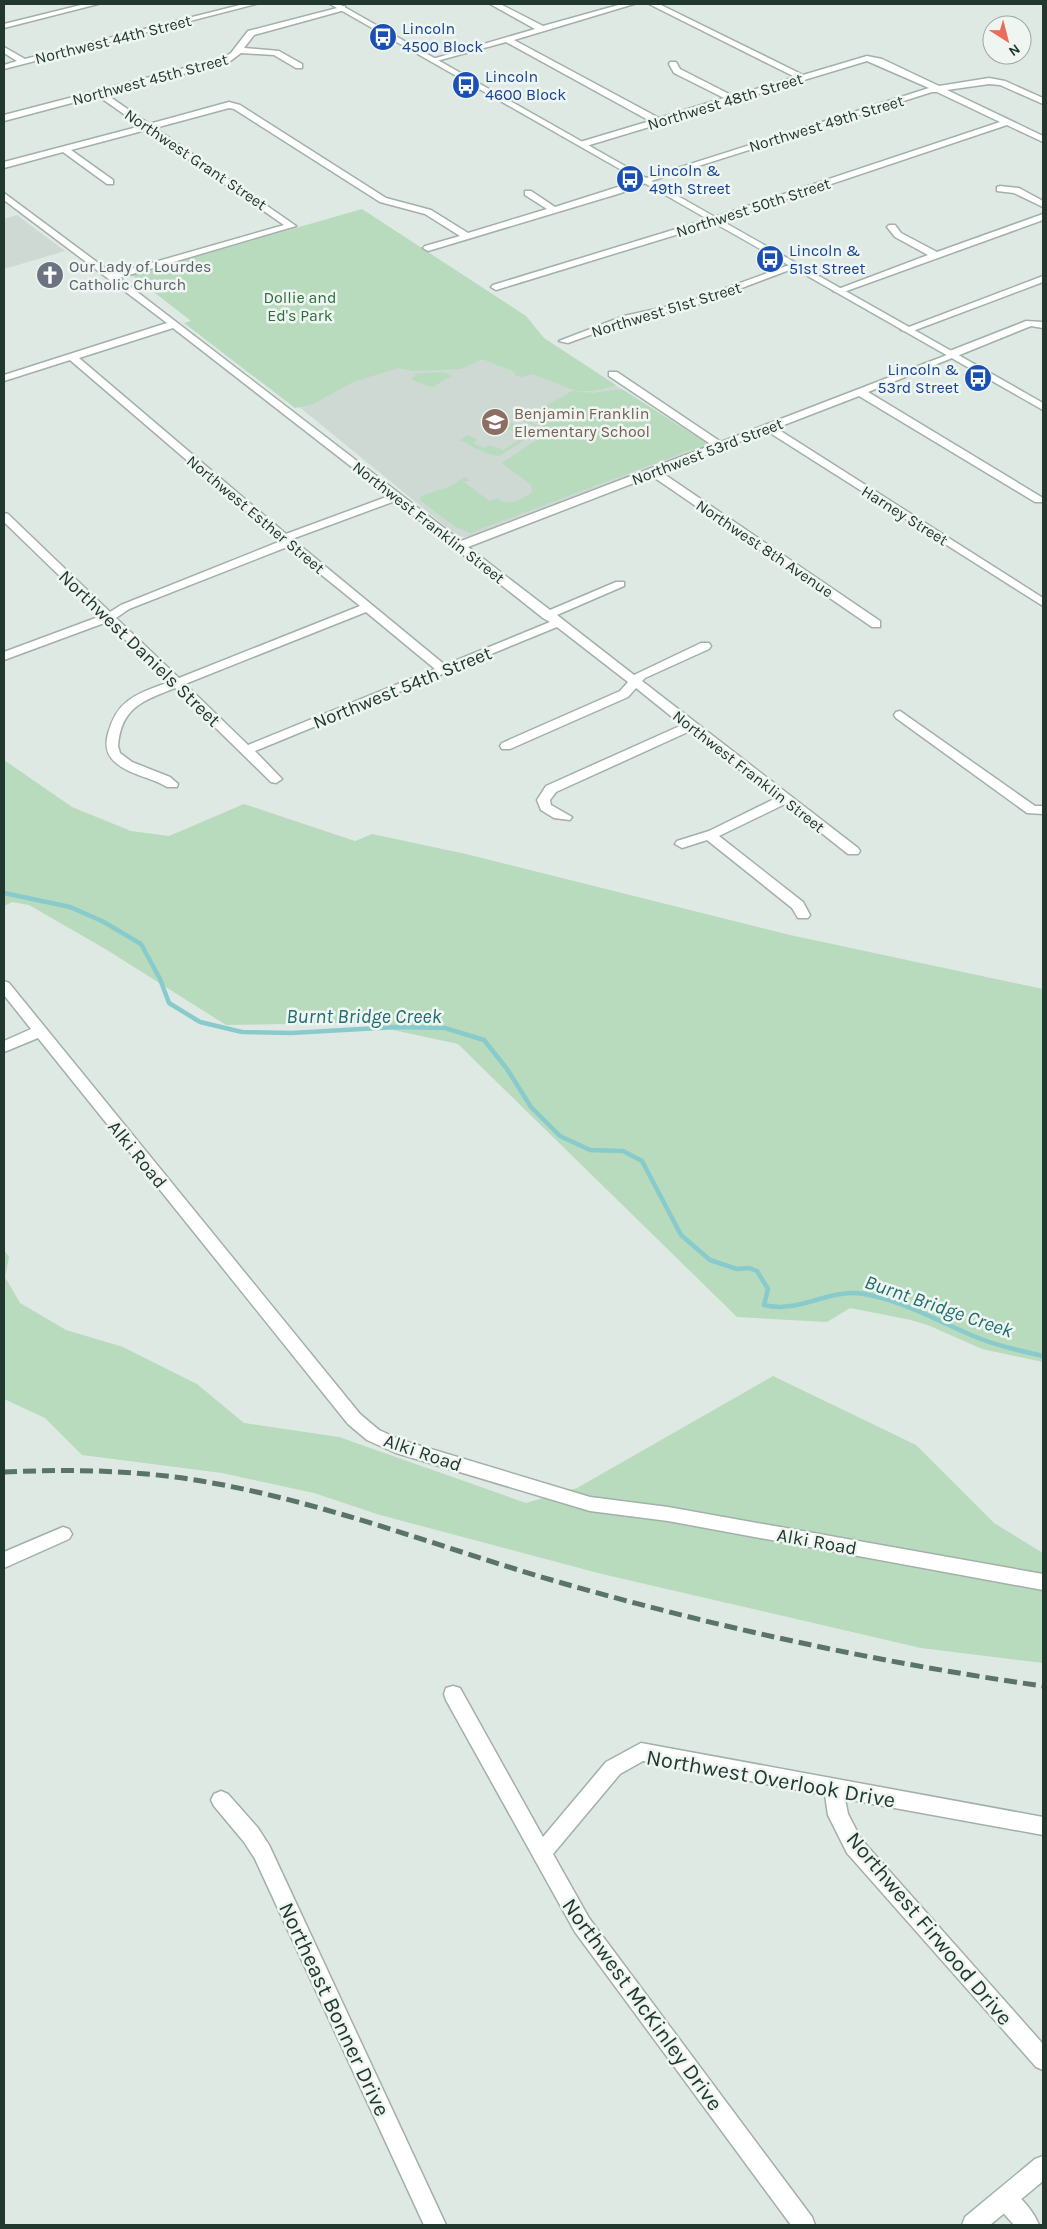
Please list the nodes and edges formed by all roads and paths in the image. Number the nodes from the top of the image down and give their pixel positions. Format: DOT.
graph roads {
  1 [pos="94,4"];
  2 [pos="252,4"];
  3 [pos="494,4"];
  4 [pos="630,4"];
  5 [pos="653,4"];
  6 [pos="338,6"];
  7 [pos="46,9"];
  8 [pos="54,14"];
  9 [pos="4,26"];
  10 [pos="542,29"];
  11 [pos="507,39"];
  12 [pos="4,48"];
  13 [pos="240,50"];
  14 [pos="433,60"];
  15 [pos="23,62"];
  16 [pos="673,64"];
  17 [pos="4,66"];
  18 [pos="299,66"];
  19 [pos="803,78"];
  20 [pos="938,89"];
  21 [pos="99,93"];
  22 [pos="732,99"];
  23 [pos="1043,101"];
  24 [pos="4,118"];
  25 [pos="659,122"];
  26 [pos="1008,122"];
  27 [pos="148,126"];
  28 [pos="1043,139"];
  29 [pos="583,144"];
  30 [pos="64,149"];
  31 [pos="4,165"];
  32 [pos="645,180"];
  33 [pos="110,182"];
  34 [pos="1000,188"];
  35 [pos="528,194"];
  36 [pos="4,196"];
  37 [pos="1043,204"];
  38 [pos="554,210"];
  39 [pos="1043,216"];
  40 [pos="715,220"];
  41 [pos="892,227"];
  42 [pos="467,236"];
  43 [pos="428,248"];
  44 [pos="935,255"];
  45 [pos="795,266"];
  46 [pos="113,277"];
  47 [pos="1043,279"];
  48 [pos="496,287"];
  49 [pos="838,291"];
  50 [pos="174,324"];
  51 [pos="1043,325"];
  52 [pos="906,330"];
  53 [pos="564,341"];
  54 [pos="952,355"];
  55 [pos="70,356"];
  56 [pos="613,374"];
  57 [pos="4,378"];
  58 [pos="860,392"];
  59 [pos="1043,407"];
  60 [pos="768,428"];
  61 [pos="720,446"];
  62 [pos="654,472"];
  63 [pos="397,497"];
  64 [pos="1039,500"];
  65 [pos="4,516"];
  66 [pos="287,540"];
  67 [pos="460,546"];
  68 [pos="620,584"];
  69 [pos="1043,603"];
  70 [pos="368,607"];
  71 [pos="547,615"];
  72 [pos="109,617"];
  73 [pos="558,623"];
  74 [pos="876,624"];
  75 [pos="705,646"];
  76 [pos="4,656"];
  77 [pos="444,670"];
  78 [pos="633,682"];
  79 [pos="176,683"];
  80 [pos="900,715"];
  81 [pos="690,726"];
  82 [pos="506,746"];
  83 [pos="247,750"];
  84 [pos="276,779"];
  85 [pos="172,784"];
  86 [pos="785,799"];
  87 [pos="1038,810"];
  88 [pos="565,817"];
  89 [pos="709,835"];
  90 [pos="682,844"];
  91 [pos="853,851"];
  92 [pos="803,915"];
  93 [pos="4,986"];
  94 [pos="39,1031"];
  95 [pos="4,1047"];
  96 [pos="63,1534"];
  97 [pos="4,1560"];
  98 [pos="1043,1582"];
  99 [pos="453,1694"];
  100 [pos="834,1788"];
  101 [pos="221,1800"];
  102 [pos="1043,1826"];
  103 [pos="541,1854"];
  104 [pos="1043,2060"];
  105 [pos="1043,2167"];
  106 [pos="1006,2199"];
  107 [pos="436,2225"];
  108 [pos="804,2225"];
  109 [pos="973,2225"];
  110 [pos="1028,2225"];
  1 -- 8 [label="street"];
  2 -- 15 [label="street, Northwest 44th Street"];
  3 -- 10 [label="street"];
  4 -- 10 [label="street"];
  5 -- 19 [label="street"];
  6 -- 13 [label="street, Northwest 45th Street"];
  6 -- 14 [label="street"];
  7 -- 8 [label="street"];
  8 -- 9 [label="street"];
  10 -- 11 [label="street"];
  11 -- 14 [label="street"];
  11 -- 25 [label="street"];
  12 -- 15 [label="street"];
  13 -- 18 [label="street"];
  13 -- 21 [label="street, Northwest 45th Street"];
  14 -- 29 [label="street"];
  15 -- 17 [label="street, Northwest 44th Street"];
  16 -- 22 [label="street"];
  19 -- 20 [label="street, Northwest 48th Street"];
  19 -- 22 [label="street, Northwest 48th Street"];
  20 -- 23 [label="street, Northwest 49th Street"];
  20 -- 26 [label="street"];
  20 -- 32 [label="street, Northwest 49th Street"];
  21 -- 24 [label="street, Northwest 45th Street"];
  21 -- 27 [label="street, Northwest Grant Street"];
  22 -- 25 [label="street, Northwest 48th Street"];
  25 -- 29 [label="street, Northwest 48th Street"];
  26 -- 28 [label="street"];
  26 -- 40 [label="street, Northwest 50th Street"];
  27 -- 30 [label="street"];
  27 -- 42 [label="street"];
  27 -- 46 [label="street, Northwest Grant Street"];
  29 -- 32 [label="street"];
  30 -- 31 [label="street"];
  30 -- 33 [label="street"];
  32 -- 38 [label="street, Northwest 49th Street"];
  32 -- 40 [label="street"];
  34 -- 37 [label="street"];
  35 -- 38 [label="street"];
  36 -- 46 [label="street, Northwest Franklin Street"];
  38 -- 42 [label="street, Northwest 49th Street"];
  39 -- 44 [label="street"];
  40 -- 45 [label="street"];
  40 -- 48 [label="street, Northwest 50th Street"];
  41 -- 44 [label="street"];
  42 -- 43 [label="street, Northwest 49th Street"];
  44 -- 49 [label="street"];
  45 -- 49 [label="street"];
  45 -- 53 [label="street, Northwest 51st Street"];
  46 -- 50 [label="street, Northwest Franklin Street"];
  47 -- 52 [label="street"];
  49 -- 52 [label="street"];
  50 -- 55 [label="street"];
  50 -- 63 [label="street, Northwest Franklin Street"];
  51 -- 54 [label="street, Northwest 53rd Street"];
  52 -- 54 [label="street"];
  54 -- 58 [label="street, Northwest 53rd Street"];
  54 -- 59 [label="street"];
  55 -- 57 [label="street"];
  55 -- 66 [label="street, Northwest Esther Street"];
  56 -- 61 [label="street"];
  58 -- 60 [label="street, Northwest 53rd Street"];
  58 -- 64 [label="street"];
  60 -- 61 [label="street, Northwest 53rd Street"];
  60 -- 69 [label="street, Harney Street"];
  61 -- 62 [label="street, Northwest 53rd Street"];
  62 -- 67 [label="street, Northwest 53rd Street"];
  62 -- 74 [label="street, Northwest 8th Avenue"];
  63 -- 66 [label="street"];
  63 -- 67 [label="street, Northwest Franklin Street"];
  65 -- 72 [label="street, Northwest Daniels Street"];
  66 -- 70 [label="street, Northwest Esther Street"];
  66 -- 72 [label="street"];
  67 -- 71 [label="street, Northwest Franklin Street"];
  68 -- 71 [label="street"];
  70 -- 77 [label="street, Northwest Esther Street"];
  70 -- 79 [label="street"];
  71 -- 73 [label="street, Northwest Franklin Street"];
  72 -- 76 [label="street"];
  72 -- 79 [label="street, Northwest Daniels Street"];
  73 -- 77 [label="street, Northwest 54th Street"];
  73 -- 78 [label="street, Northwest Franklin Street"];
  75 -- 78 [label="street"];
  77 -- 83 [label="street, Northwest 54th Street"];
  78 -- 81 [label="street, Northwest Franklin Street"];
  78 -- 82 [label="street"];
  79 -- 83 [label="street, Northwest Daniels Street"];
  79 -- 85 [label="street"];
  80 -- 87 [label="street"];
  81 -- 86 [label="street, Northwest Franklin Street"];
  81 -- 88 [label="street"];
  83 -- 84 [label="street, Northwest Daniels Street"];
  86 -- 89 [label="street"];
  86 -- 91 [label="street, Northwest Franklin Street"];
  89 -- 90 [label="street"];
  89 -- 92 [label="street"];
  93 -- 94 [label="street, Alki Road"];
  94 -- 95 [label="street"];
  94 -- 98 [label="street, Alki Road"];
  96 -- 97 [label="street"];
  99 -- 103 [label="street, Northwest McKinley Drive"];
  100 -- 102 [label="street, Northwest Overlook Drive"];
  100 -- 103 [label="street, Northwest Overlook Drive"];
  100 -- 104 [label="street, Northwest Firwood Drive"];
  101 -- 107 [label="street, Northeast Bonner Drive"];
  103 -- 108 [label="street, Northwest McKinley Drive"];
  105 -- 106 [label="street"];
  106 -- 109 [label="street"];
  106 -- 110 [label="street"];
}
